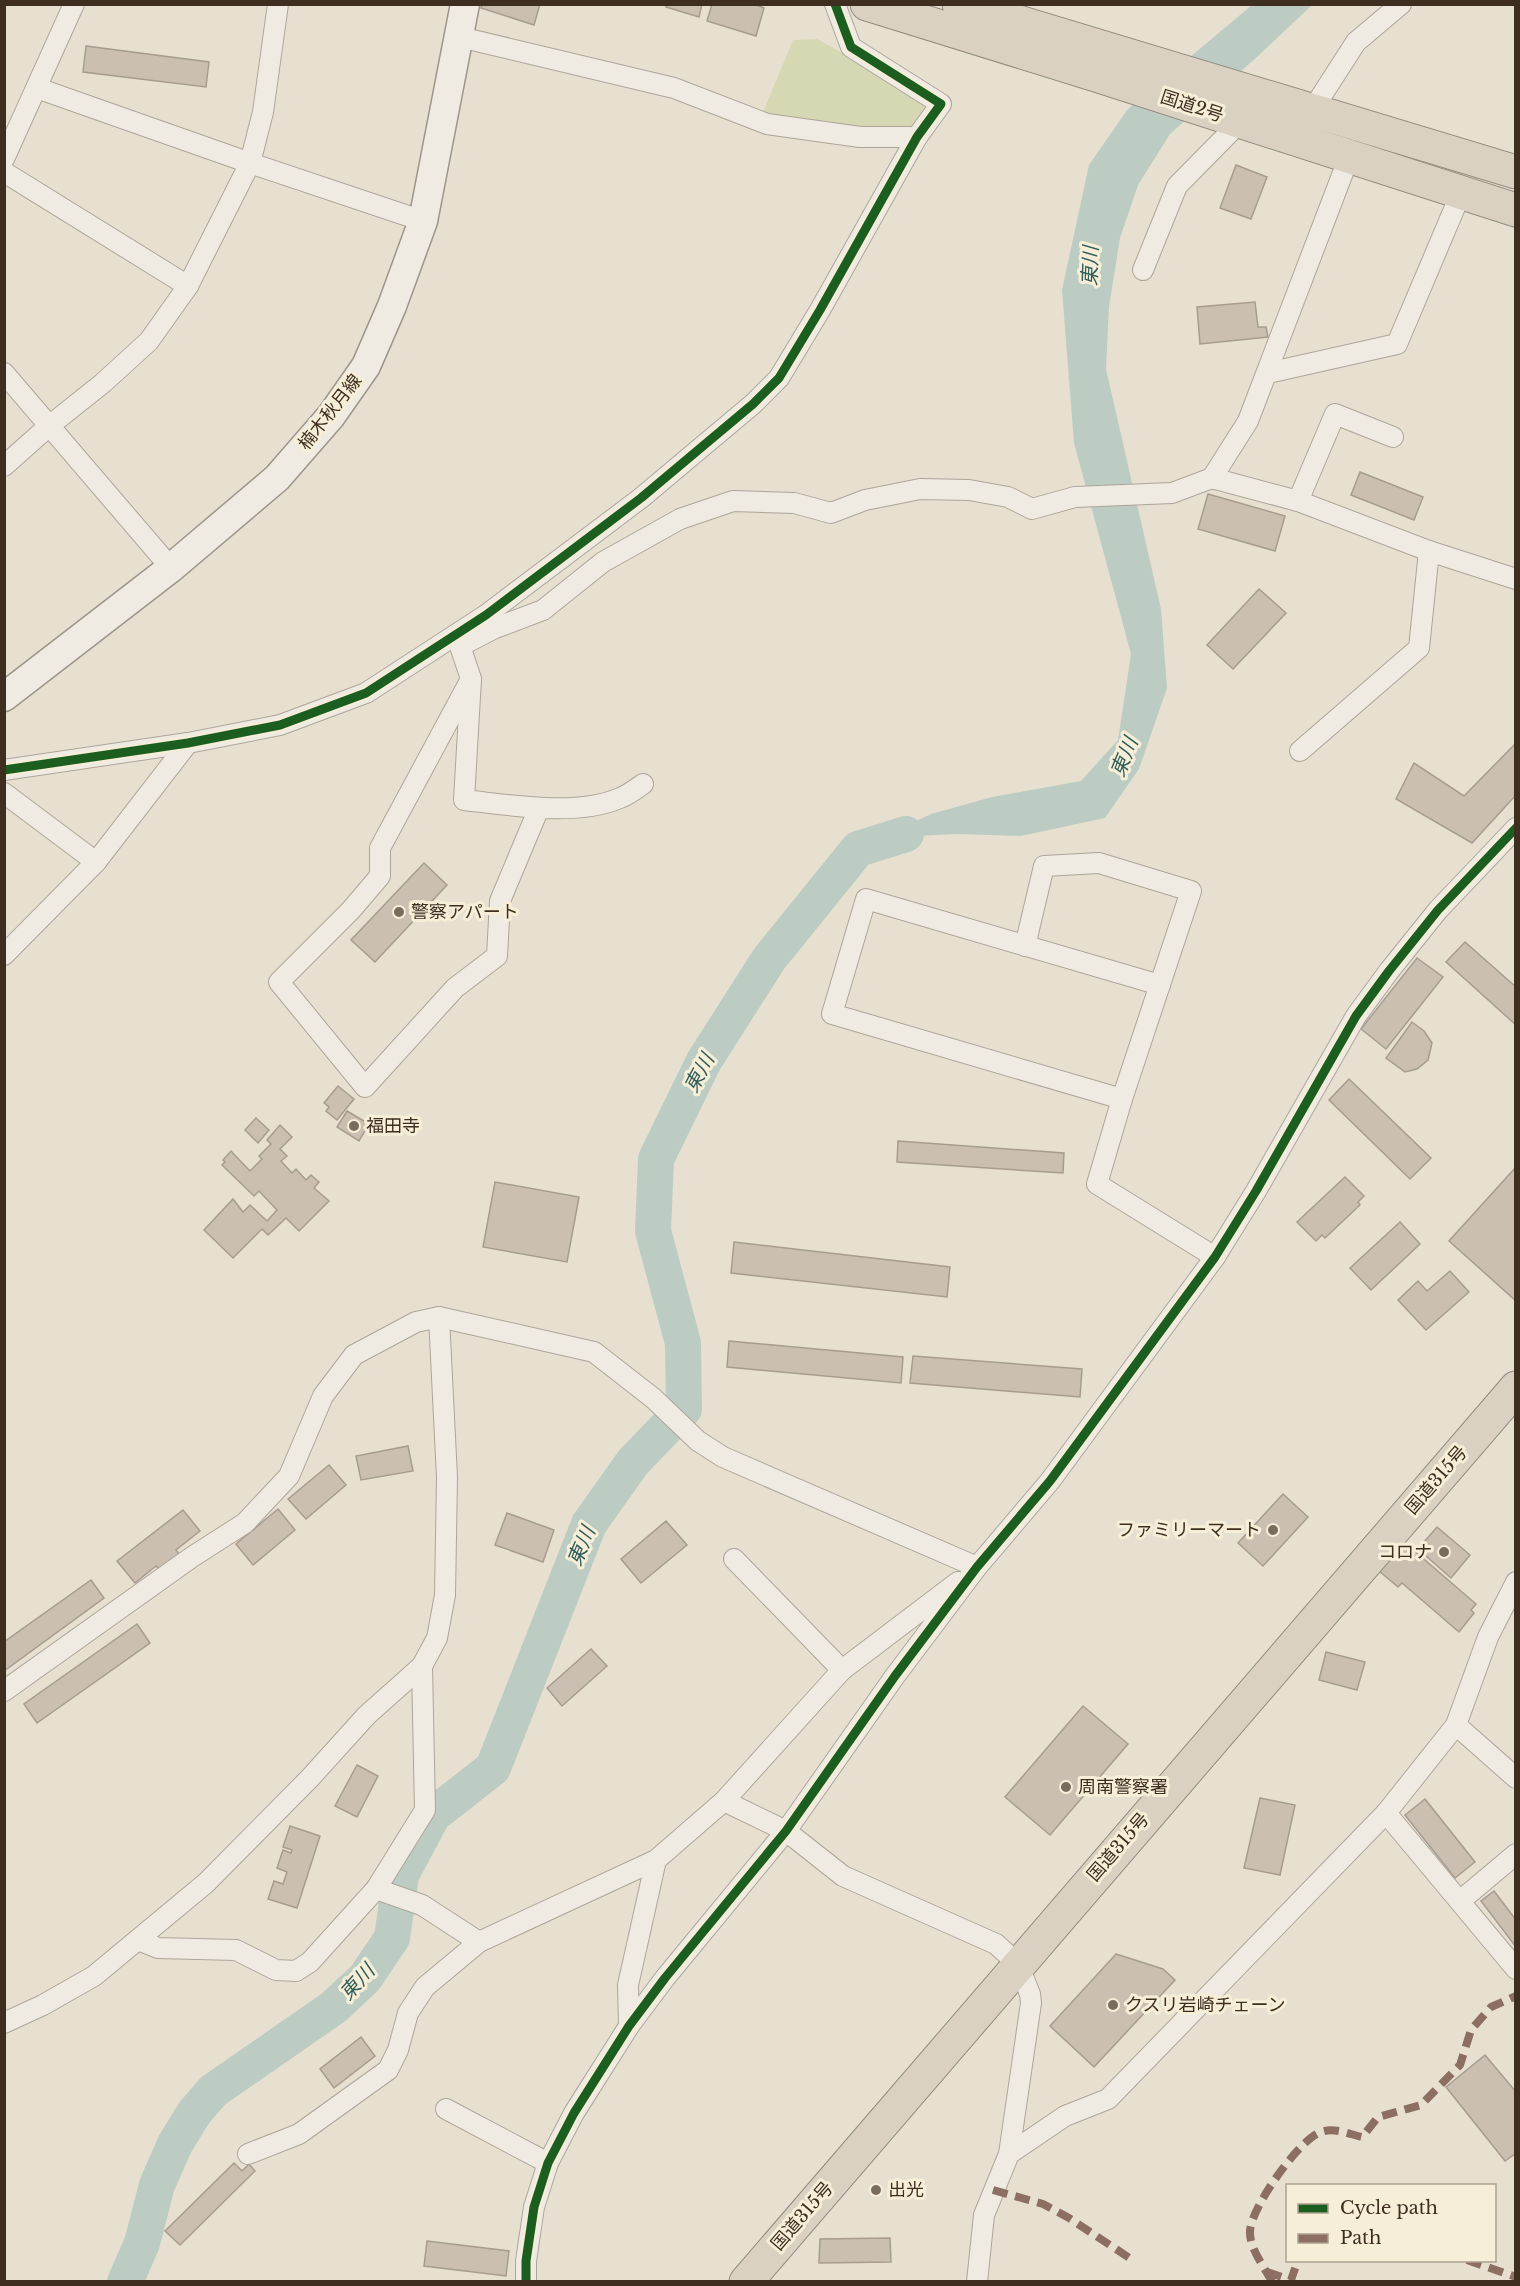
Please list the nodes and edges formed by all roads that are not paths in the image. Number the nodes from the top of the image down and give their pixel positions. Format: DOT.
graph roads {
  1 [pos="74,4"];
  2 [pos="279,4"];
  3 [pos="465,4"];
  4 [pos="835,4"];
  5 [pos="867,4"];
  6 [pos="959,4"];
  7 [pos="1401,4"];
  8 [pos="999,10"];
  9 [pos="460,37"];
  10 [pos="1103,63"];
  11 [pos="37,88"];
  12 [pos="1311,112"];
  13 [pos="1240,122"];
  14 [pos="917,137"];
  15 [pos="1349,157"];
  16 [pos="4,159"];
  17 [pos="250,163"];
  18 [pos="4,172"];
  19 [pos="1515,172"];
  20 [pos="1461,193"];
  21 [pos="1515,210"];
  22 [pos="423,220"];
  23 [pos="1143,270"];
  24 [pos="188,286"];
  25 [pos="4,373"];
  26 [pos="1268,373"];
  27 [pos="49,426"];
  28 [pos="1394,437"];
  29 [pos="4,466"];
  30 [pos="1212,478"];
  31 [pos="1298,501"];
  32 [pos="1429,551"];
  33 [pos="171,568"];
  34 [pos="1515,579"];
  35 [pos="460,639"];
  36 [pos="471,679"];
  37 [pos="4,697"];
  38 [pos="188,743"];
  39 [pos="1300,751"];
  40 [pos="4,770"];
  41 [pos="644,784"];
  42 [pos="4,793"];
  43 [pos="539,808"];
  44 [pos="1515,828"];
  45 [pos="96,862"];
  46 [pos="1025,946"];
  47 [pos="4,955"];
  48 [pos="1160,985"];
  49 [pos="1122,1099"];
  50 [pos="1215,1257"];
  51 [pos="439,1317"];
  52 [pos="1515,1388"];
  53 [pos="734,1559"];
  54 [pos="977,1567"];
  55 [pos="1515,1582"];
  56 [pos="422,1665"];
  57 [pos="842,1670"];
  58 [pos="4,1691"];
  59 [pos="1456,1725"];
  60 [pos="1515,1778"];
  61 [pos="724,1801"];
  62 [pos="1386,1814"];
  63 [pos="786,1831"];
  64 [pos="1515,1854"];
  65 [pos="656,1860"];
  66 [pos="383,1892"];
  67 [pos="1460,1901"];
  68 [pos="138,1940"];
  69 [pos="479,1942"];
  70 [pos="1018,1964"];
  71 [pos="1515,1969"];
  72 [pos="4,2023"];
  73 [pos="630,2026"];
  74 [pos="446,2109"];
  75 [pos="248,2154"];
  76 [pos="1009,2154"];
  77 [pos="548,2163"];
  78 [pos="526,2282"];
  79 [pos="746,2282"];
  80 [pos="977,2282"];
  1 -- 11 [label="street"];
  2 -- 17 [label="street"];
  3 -- 9 [label="street, 楠木秋月線"];
  4 -- 14 [label="street"];
  5 -- 10 [label="highway, 国道2号"];
  6 -- 8 [label="highway, 国道2号"];
  7 -- 12 [label="street"];
  8 -- 10 [label="highway, 国道2号"];
  9 -- 14 [label="street"];
  9 -- 22 [label="street, 楠木秋月線"];
  10 -- 12 [label="highway, 国道2号"];
  10 -- 13 [label="highway, 国道2号"];
  11 -- 16 [label="street"];
  11 -- 17 [label="street"];
  12 -- 13 [label="street"];
  12 -- 19 [label="highway"];
  13 -- 15 [label="highway, 国道2号"];
  13 -- 23 [label="street"];
  14 -- 35 [label="street"];
  15 -- 20 [label="highway, 国道2号"];
  15 -- 26 [label="street"];
  17 -- 22 [label="street"];
  17 -- 24 [label="street"];
  18 -- 24 [label="street"];
  20 -- 21 [label="highway, 国道2号"];
  20 -- 26 [label="street"];
  22 -- 33 [label="street, 楠木秋月線"];
  24 -- 27 [label="street"];
  25 -- 27 [label="street"];
  26 -- 30 [label="street"];
  27 -- 29 [label="street"];
  27 -- 33 [label="street"];
  28 -- 31 [label="street"];
  30 -- 31 [label="street"];
  30 -- 35 [label="street"];
  31 -- 32 [label="street"];
  32 -- 34 [label="street"];
  32 -- 39 [label="street"];
  33 -- 37 [label="street, 楠木秋月線"];
  35 -- 36 [label="street"];
  35 -- 38 [label="street"];
  36 -- 43 [label="street"];
  36 -- 43 [label="street"];
  38 -- 40 [label="street"];
  38 -- 45 [label="street"];
  41 -- 43 [label="street"];
  42 -- 45 [label="street"];
  44 -- 50 [label="street"];
  45 -- 47 [label="street"];
  46 -- 48 [label="street"];
  46 -- 48 [label="street"];
  46 -- 49 [label="street"];
  48 -- 49 [label="street"];
  49 -- 50 [label="street"];
  50 -- 54 [label="street"];
  51 -- 54 [label="street"];
  51 -- 56 [label="street"];
  51 -- 58 [label="street"];
  52 -- 70 [label="highway, 国道315号"];
  53 -- 57 [label="street"];
  54 -- 57 [label="street"];
  54 -- 63 [label="street"];
  55 -- 59 [label="street"];
  56 -- 66 [label="street"];
  56 -- 68 [label="street"];
  57 -- 61 [label="street"];
  59 -- 60 [label="street"];
  59 -- 62 [label="street"];
  61 -- 63 [label="street"];
  61 -- 65 [label="street"];
  62 -- 67 [label="street"];
  62 -- 76 [label="street"];
  63 -- 70 [label="street"];
  63 -- 73 [label="street"];
  64 -- 67 [label="street"];
  65 -- 69 [label="street"];
  65 -- 73 [label="street"];
  66 -- 68 [label="street"];
  66 -- 69 [label="street"];
  67 -- 71 [label="street"];
  68 -- 72 [label="street"];
  69 -- 75 [label="street"];
  70 -- 76 [label="street"];
  70 -- 79 [label="highway, 国道315号"];
  73 -- 77 [label="street"];
  74 -- 77 [label="street"];
  76 -- 80 [label="street"];
  77 -- 78 [label="street"];
}
